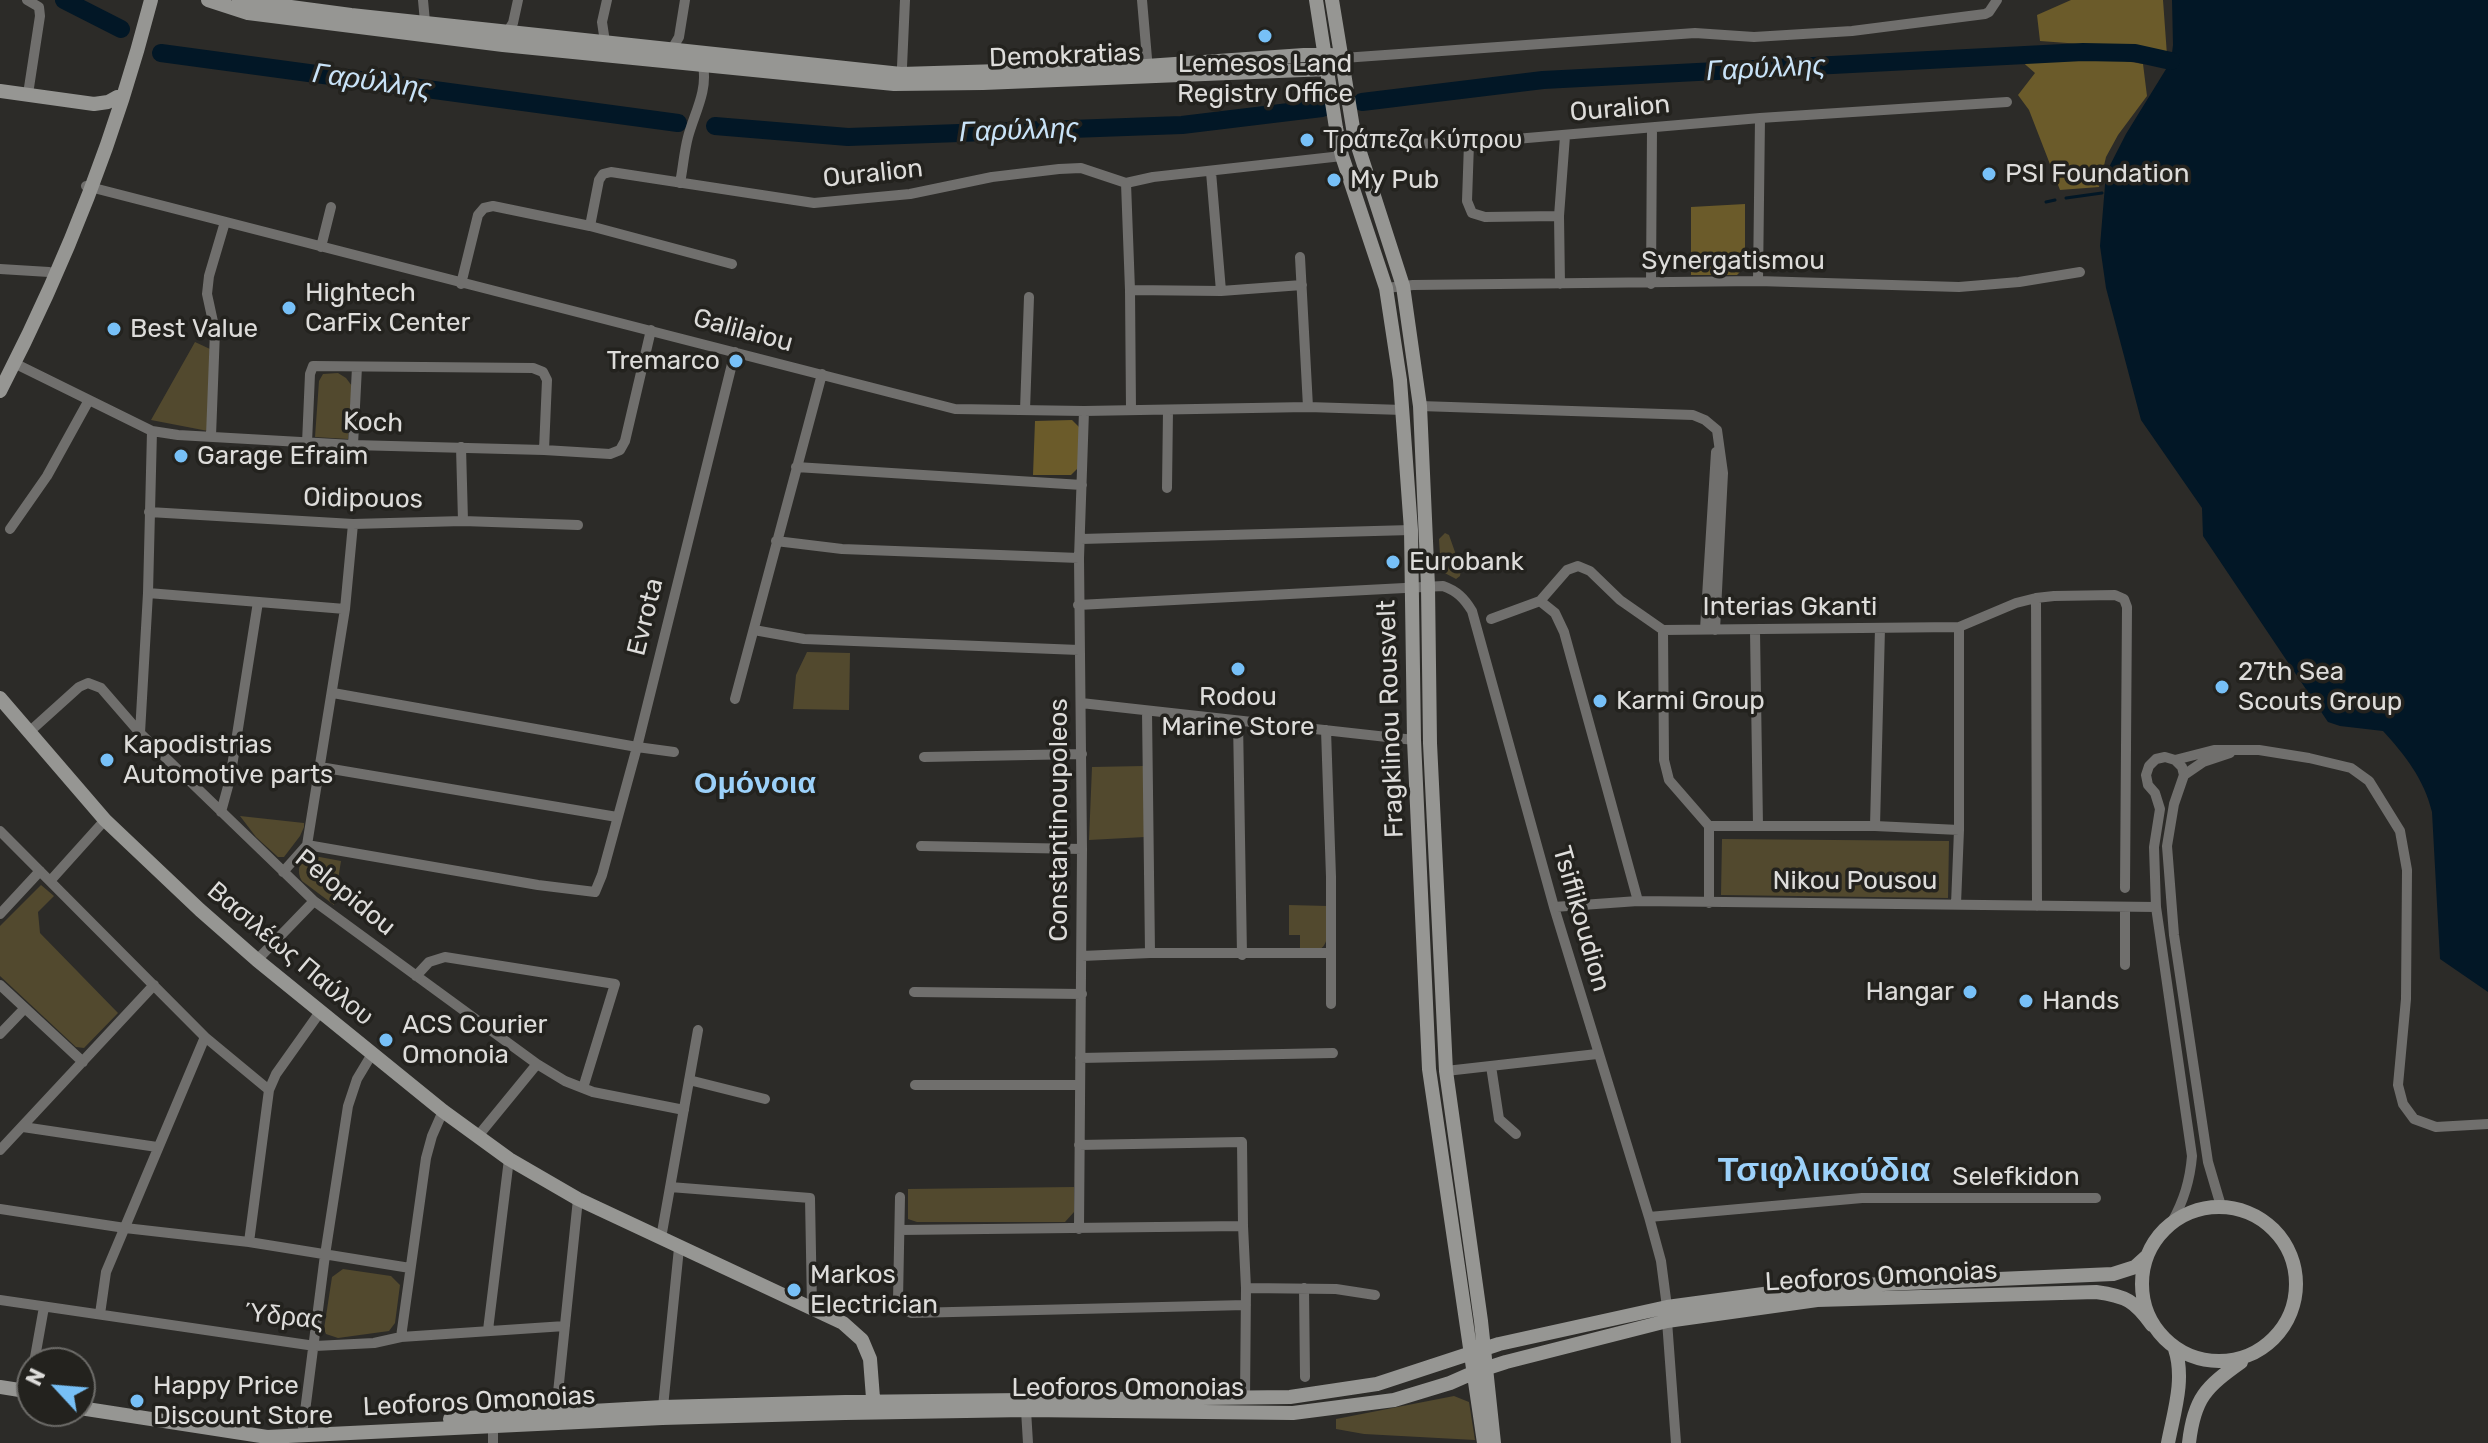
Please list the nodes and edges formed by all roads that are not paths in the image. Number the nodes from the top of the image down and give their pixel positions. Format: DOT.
graph roads {
  1 [pos="27,0"];
  2 [pos="151,0"];
  3 [pos="208,0"];
  4 [pos="243,0"];
  5 [pos="518,0"];
  6 [pos="607,0"];
  7 [pos="685,0"];
  8 [pos="905,0"];
  9 [pos="1142,0"];
  10 [pos="1316,0"];
  11 [pos="1332,0"];
  12 [pos="1997,0"];
  13 [pos="423,2"];
  14 [pos="144,11"];
  15 [pos="425,22"];
  16 [pos="508,31"];
  17 [pos="605,42"];
  18 [pos="676,43"];
  19 [pos="133,51"];
  20 [pos="1326,54"];
  21 [pos="1343,58"];
  22 [pos="703,66"];
  23 [pos="1328,69"];
  24 [pos="1150,71"];
  25 [pos="897,79"];
  26 [pos="0,91"];
  27 [pos="28,94"];
  28 [pos="117,97"];
  29 [pos="2007,102"];
  30 [pos="94,104"];
  31 [pos="110,116"];
  32 [pos="1760,118"];
  33 [pos="1652,128"];
  34 [pos="1565,136"];
  35 [pos="1469,143"];
  36 [pos="1381,144"];
  37 [pos="1342,156"];
  38 [pos="1211,172"];
  39 [pos="680,183"];
  40 [pos="1126,183"];
  41 [pos="89,188"];
  42 [pos="331,207"];
  43 [pos="1559,216"];
  44 [pos="225,222"];
  45 [pos="590,226"];
  46 [pos="321,247"];
  47 [pos="1300,257"];
  48 [pos="732,264"];
  49 [pos="0,269"];
  50 [pos="49,272"];
  51 [pos="2080,272"];
  52 [pos="1758,281"];
  53 [pos="461,284"];
  54 [pos="1560,284"];
  55 [pos="1651,284"];
  56 [pos="1302,285"];
  57 [pos="1403,286"];
  58 [pos="1386,288"];
  59 [pos="1130,290"];
  60 [pos="1221,291"];
  61 [pos="1029,297"];
  62 [pos="651,330"];
  63 [pos="735,352"];
  64 [pos="14,363"];
  65 [pos="357,367"];
  66 [pos="822,374"];
  67 [pos="0,377"];
  68 [pos="0,391"];
  69 [pos="89,400"];
  70 [pos="1420,406"];
  71 [pos="1308,407"];
  72 [pos="1025,410"];
  73 [pos="1131,410"];
  74 [pos="1168,410"];
  75 [pos="1403,410"];
  76 [pos="1084,411"];
  77 [pos="152,431"];
  78 [pos="211,436"];
  79 [pos="307,443"];
  80 [pos="353,445"];
  81 [pos="461,447"];
  82 [pos="544,450"];
  83 [pos="796,467"];
  84 [pos="1082,485"];
  85 [pos="1167,488"];
  86 [pos="149,512"];
  87 [pos="463,521"];
  88 [pos="353,524"];
  89 [pos="578,525"];
  90 [pos="10,529"];
  91 [pos="1411,530"];
  92 [pos="1081,539"];
  93 [pos="776,541"];
  94 [pos="1079,558"];
  95 [pos="1428,586"];
  96 [pos="1410,588"];
  97 [pos="148,593"];
  98 [pos="2036,598"];
  99 [pos="1540,601"];
  100 [pos="258,602"];
  101 [pos="1078,605"];
  102 [pos="345,609"];
  103 [pos="1491,619"];
  104 [pos="1959,627"];
  105 [pos="1880,628"];
  106 [pos="754,630"];
  107 [pos="1663,630"];
  108 [pos="1710,630"];
  109 [pos="1755,631"];
  110 [pos="1079,650"];
  111 [pos="333,693"];
  112 [pos="0,698"];
  113 [pos="735,699"];
  114 [pos="1081,703"];
  115 [pos="1147,711"];
  116 [pos="1238,721"];
  117 [pos="1326,730"];
  118 [pos="28,733"];
  119 [pos="140,733"];
  120 [pos="1414,740"];
  121 [pos="637,747"];
  122 [pos="2239,749"];
  123 [pos="674,752"];
  124 [pos="1082,754"];
  125 [pos="924,757"];
  126 [pos="2175,760"];
  127 [pos="320,767"];
  128 [pos="2184,775"];
  129 [pos="2181,787"];
  130 [pos="2155,793"];
  131 [pos="221,812"];
  132 [pos="617,817"];
  133 [pos="105,820"];
  134 [pos="1709,826"];
  135 [pos="1758,826"];
  136 [pos="1875,826"];
  137 [pos="1959,830"];
  138 [pos="0,831"];
  139 [pos="307,845"];
  140 [pos="921,846"];
  141 [pos="1082,849"];
  142 [pos="40,871"];
  143 [pos="283,872"];
  144 [pos="51,880"];
  145 [pos="2125,888"];
  146 [pos="314,901"];
  147 [pos="1638,901"];
  148 [pos="1709,903"];
  149 [pos="1956,904"];
  150 [pos="2037,906"];
  151 [pos="1554,907"];
  152 [pos="2156,907"];
  153 [pos="2125,908"];
  154 [pos="0,914"];
  155 [pos="1150,953"];
  156 [pos="1330,953"];
  157 [pos="1242,955"];
  158 [pos="1082,956"];
  159 [pos="257,960"];
  160 [pos="2125,965"];
  161 [pos="416,976"];
  162 [pos="0,985"];
  163 [pos="154,985"];
  164 [pos="914,992"];
  165 [pos="1082,994"];
  166 [pos="1331,1004"];
  167 [pos="25,1008"];
  168 [pos="320,1012"];
  169 [pos="698,1030"];
  170 [pos="0,1034"];
  171 [pos="205,1037"];
  172 [pos="1333,1053"];
  173 [pos="372,1054"];
  174 [pos="1597,1054"];
  175 [pos="1080,1058"];
  176 [pos="83,1062"];
  177 [pos="537,1064"];
  178 [pos="1491,1066"];
  179 [pos="1446,1071"];
  180 [pos="689,1080"];
  181 [pos="915,1085"];
  182 [pos="1080,1085"];
  183 [pos="583,1088"];
  184 [pos="269,1090"];
  185 [pos="765,1099"];
  186 [pos="684,1110"];
  187 [pos="443,1111"];
  188 [pos="2488,1124"];
  189 [pos="23,1127"];
  190 [pos="1516,1134"];
  191 [pos="478,1136"];
  192 [pos="1079,1145"];
  193 [pos="157,1147"];
  194 [pos="0,1150"];
  195 [pos="509,1159"];
  196 [pos="670,1187"];
  197 [pos="900,1197"];
  198 [pos="2096,1198"];
  199 [pos="578,1199"];
  200 [pos="2221,1206"];
  201 [pos="0,1209"];
  202 [pos="1649,1217"];
  203 [pos="2172,1222"];
  204 [pos="1243,1226"];
  205 [pos="125,1228"];
  206 [pos="1079,1229"];
  207 [pos="900,1230"];
  208 [pos="661,1238"];
  209 [pos="249,1242"];
  210 [pos="679,1248"];
  211 [pos="325,1255"];
  212 [pos="2146,1257"];
  213 [pos="410,1268"];
  214 [pos="1246,1288"];
  215 [pos="1304,1288"];
  216 [pos="1375,1295"];
  217 [pos="0,1300"];
  218 [pos="1246,1305"];
  219 [pos="44,1307"];
  220 [pos="812,1307"];
  221 [pos="100,1314"];
  222 [pos="1667,1314"];
  223 [pos="2152,1325"];
  224 [pos="565,1326"];
  225 [pos="488,1330"];
  226 [pos="401,1337"];
  227 [pos="315,1346"];
  228 [pos="37,1347"];
  229 [pos="2175,1349"];
  230 [pos="1478,1350"];
  231 [pos="2251,1354"];
  232 [pos="1481,1370"];
  233 [pos="1305,1377"];
  234 [pos="1245,1398"];
  235 [pos="96,1402"];
  236 [pos="663,1407"];
  237 [pos="874,1408"];
  238 [pos="96,1410"];
  239 [pos="1026,1410"];
  240 [pos="556,1412"];
  241 [pos="493,1425"];
  242 [pos="303,1427"];
  243 [pos="267,1436"];
  244 [pos="348,1438"];
  245 [pos="493,1443"];
  246 [pos="1028,1443"];
  247 [pos="1484,1443"];
  248 [pos="1494,1443"];
  249 [pos="1676,1443"];
  250 [pos="2168,1443"];
  251 [pos="2189,1443"];
  1 -- 27 [label="street"];
  2 -- 14 [label="main road"];
  3 -- 22 [label="main road, Demokratias"];
  4 -- 15 [label="main road, Demokratias"];
  5 -- 16 [label="street"];
  6 -- 17 [label="street"];
  7 -- 18 [label="street"];
  8 -- 25 [label="street"];
  9 -- 24 [label="street"];
  10 -- 20 [label="main road, Fragklinou Rousvelt"];
  11 -- 21 [label="main road, Fragklinou Rousvelt"];
  12 -- 21 [label="street"];
  13 -- 15 [label="street"];
  14 -- 19 [label="main road"];
  15 -- 16 [label="main road, Demokratias"];
  16 -- 17 [label="main road, Demokratias"];
  17 -- 18 [label="main road, Demokratias"];
  18 -- 25 [label="main road, Demokratias"];
  19 -- 28 [label="main road"];
  19 -- 41 [label="main road"];
  20 -- 21 [label="main road, Demokratias"];
  20 -- 23 [label="main road, Fragklinou Rousvelt"];
  20 -- 24 [label="main road, Demokratias"];
  21 -- 23 [label="main road"];
  21 -- 57 [label="main road, Fragklinou Rousvelt"];
  22 -- 25 [label="main road, Demokratias"];
  22 -- 39 [label="street"];
  23 -- 24 [label="main road, Demokratias"];
  23 -- 37 [label="main road, Fragklinou Rousvelt"];
  24 -- 25 [label="main road, Demokratias"];
  26 -- 27 [label="main road"];
  27 -- 30 [label="main road"];
  28 -- 30 [label="main road"];
  28 -- 31 [label="main road"];
  29 -- 32 [label="street, Ouralion"];
  30 -- 31 [label="main road"];
  31 -- 41 [label="main road"];
  32 -- 33 [label="street, Ouralion"];
  32 -- 52 [label="street"];
  33 -- 34 [label="street, Ouralion"];
  33 -- 55 [label="street"];
  34 -- 35 [label="street, Ouralion"];
  34 -- 43 [label="street"];
  35 -- 36 [label="street, Ouralion"];
  35 -- 43 [label="street"];
  37 -- 38 [label="street, Ouralion"];
  37 -- 58 [label="main road, Fragklinou Rousvelt"];
  38 -- 40 [label="street, Ouralion"];
  38 -- 60 [label="street"];
  39 -- 40 [label="street, Ouralion"];
  39 -- 45 [label="street, Ouralion"];
  40 -- 59 [label="street"];
  41 -- 44 [label="street, Galilaiou"];
  41 -- 50 [label="main road"];
  41 -- 64 [label="main road"];
  42 -- 46 [label="street"];
  43 -- 54 [label="street"];
  44 -- 46 [label="street, Galilaiou"];
  44 -- 78 [label="street"];
  45 -- 48 [label="street"];
  45 -- 53 [label="street"];
  46 -- 53 [label="street, Galilaiou"];
  47 -- 56 [label="street"];
  49 -- 50 [label="street"];
  50 -- 67 [label="main road"];
  51 -- 52 [label="street, Synergatismou"];
  52 -- 55 [label="street, Synergatismou"];
  53 -- 62 [label="street, Galilaiou"];
  54 -- 55 [label="street, Synergatismou"];
  54 -- 57 [label="street, Synergatismou"];
  56 -- 60 [label="street"];
  56 -- 71 [label="street"];
  57 -- 58 [label="street, Synergatismou"];
  57 -- 70 [label="main road, Fragklinou Rousvelt"];
  58 -- 75 [label="main road, Fragklinou Rousvelt"];
  59 -- 60 [label="street"];
  59 -- 73 [label="street"];
  61 -- 72 [label="street"];
  62 -- 63 [label="street, Galilaiou"];
  62 -- 82 [label="street, Koch"];
  63 -- 66 [label="street, Galilaiou"];
  63 -- 121 [label="street, Evrota"];
  64 -- 68 [label="main road"];
  64 -- 69 [label="street, Koch"];
  65 -- 79 [label="street"];
  65 -- 80 [label="street"];
  65 -- 82 [label="street"];
  66 -- 72 [label="street, Galilaiou"];
  66 -- 83 [label="street"];
  69 -- 77 [label="street, Koch"];
  69 -- 90 [label="street"];
  70 -- 95 [label="main road, Fragklinou Rousvelt"];
  70 -- 108 [label="street"];
  71 -- 74 [label="street, Galilaiou"];
  71 -- 75 [label="street, Galilaiou"];
  72 -- 76 [label="street, Galilaiou"];
  73 -- 74 [label="street, Galilaiou"];
  73 -- 76 [label="street, Galilaiou"];
  74 -- 85 [label="street"];
  75 -- 91 [label="main road, Fragklinou Rousvelt"];
  76 -- 84 [label="street, Constantinoupoleos"];
  77 -- 78 [label="street, Koch"];
  77 -- 86 [label="street"];
  78 -- 79 [label="street, Koch"];
  79 -- 80 [label="street, Koch"];
  80 -- 81 [label="street, Koch"];
  81 -- 82 [label="street, Koch"];
  81 -- 87 [label="street"];
  83 -- 84 [label="street"];
  83 -- 93 [label="street"];
  84 -- 92 [label="street, Constantinoupoleos"];
  86 -- 88 [label="street, Oidipouos"];
  86 -- 97 [label="street"];
  87 -- 88 [label="street, Oidipouos"];
  87 -- 89 [label="street, Oidipouos"];
  88 -- 102 [label="street"];
  91 -- 92 [label="street"];
  91 -- 96 [label="main road, Fragklinou Rousvelt"];
  92 -- 94 [label="street, Constantinoupoleos"];
  93 -- 94 [label="street"];
  93 -- 106 [label="street"];
  94 -- 101 [label="street, Constantinoupoleos"];
  95 -- 96 [label="street, Tsiflikoudion"];
  95 -- 151 [label="street, Tsiflikoudion"];
  95 -- 179 [label="main road, Fragklinou Rousvelt"];
  96 -- 101 [label="street, Tsiflikoudion"];
  96 -- 120 [label="main road, Fragklinou Rousvelt"];
  97 -- 100 [label="street"];
  97 -- 119 [label="street"];
  98 -- 104 [label="street, Interias Gkanti"];
  98 -- 145 [label="street, Interias Gkanti"];
  98 -- 150 [label="street"];
  99 -- 103 [label="street"];
  99 -- 107 [label="street"];
  99 -- 147 [label="street"];
  100 -- 102 [label="street"];
  100 -- 131 [label="street"];
  101 -- 110 [label="street, Constantinoupoleos"];
  102 -- 111 [label="street"];
  104 -- 105 [label="street, Interias Gkanti"];
  104 -- 137 [label="street"];
  105 -- 109 [label="street, Interias Gkanti"];
  105 -- 136 [label="street"];
  106 -- 110 [label="street"];
  106 -- 113 [label="street"];
  107 -- 108 [label="street, Interias Gkanti"];
  107 -- 134 [label="street"];
  108 -- 109 [label="street, Interias Gkanti"];
  109 -- 135 [label="street"];
  110 -- 114 [label="street, Constantinoupoleos"];
  111 -- 121 [label="street"];
  111 -- 127 [label="street"];
  112 -- 118 [label="main road, Βασιλέως Παύλου"];
  114 -- 115 [label="street"];
  114 -- 124 [label="street, Constantinoupoleos"];
  115 -- 116 [label="street"];
  115 -- 155 [label="street"];
  116 -- 117 [label="street"];
  116 -- 157 [label="street"];
  117 -- 120 [label="street"];
  117 -- 156 [label="street"];
  118 -- 119 [label="street, Pelopidou"];
  118 -- 133 [label="main road, Βασιλέως Παύλου"];
  119 -- 131 [label="street, Pelopidou"];
  120 -- 230 [label="main road, Fragklinou Rousvelt"];
  121 -- 123 [label="street"];
  121 -- 132 [label="street, Evrota"];
  122 -- 126 [label="street"];
  122 -- 128 [label="street"];
  122 -- 188 [label="street"];
  124 -- 125 [label="street"];
  124 -- 141 [label="street, Constantinoupoleos"];
  126 -- 128 [label="street"];
  126 -- 130 [label="street"];
  127 -- 132 [label="street"];
  127 -- 139 [label="street"];
  128 -- 129 [label="street"];
  129 -- 130 [label="street"];
  129 -- 200 [label="street"];
  130 -- 152 [label="street"];
  131 -- 143 [label="street, Pelopidou"];
  132 -- 139 [label="street, Evrota"];
  133 -- 144 [label="street"];
  133 -- 159 [label="main road, Βασιλέως Παύλου"];
  134 -- 135 [label="street"];
  134 -- 148 [label="street"];
  135 -- 136 [label="street"];
  136 -- 137 [label="street"];
  137 -- 149 [label="street"];
  138 -- 142 [label="street"];
  139 -- 143 [label="street"];
  140 -- 141 [label="street"];
  141 -- 158 [label="street, Constantinoupoleos"];
  142 -- 144 [label="street"];
  142 -- 154 [label="street"];
  143 -- 146 [label="street, Pelopidou"];
  144 -- 163 [label="street"];
  146 -- 159 [label="street"];
  146 -- 161 [label="street, Pelopidou"];
  147 -- 148 [label="street, Nikou Pousou"];
  147 -- 151 [label="street, Nikou Pousou"];
  148 -- 149 [label="street, Nikou Pousou"];
  149 -- 150 [label="street, Nikou Pousou"];
  150 -- 153 [label="street, Nikou Pousou"];
  151 -- 174 [label="street, Tsiflikoudion"];
  152 -- 153 [label="street, Nikou Pousou"];
  152 -- 203 [label="street"];
  153 -- 160 [label="street"];
  155 -- 157 [label="street"];
  155 -- 158 [label="street"];
  156 -- 157 [label="street"];
  156 -- 166 [label="street"];
  158 -- 165 [label="street, Constantinoupoleos"];
  159 -- 168 [label="main road, Βασιλέως Παύλου"];
  161 -- 177 [label="street, Pelopidou"];
  161 -- 183 [label="street"];
  162 -- 167 [label="street"];
  163 -- 171 [label="street"];
  163 -- 176 [label="street"];
  164 -- 165 [label="street"];
  165 -- 175 [label="street, Constantinoupoleos"];
  167 -- 170 [label="street"];
  167 -- 176 [label="street"];
  168 -- 173 [label="main road, Βασιλέως Παύλου"];
  168 -- 184 [label="street"];
  169 -- 180 [label="street"];
  171 -- 184 [label="street"];
  171 -- 193 [label="street"];
  172 -- 175 [label="street"];
  173 -- 187 [label="main road, Βασιλέως Παύλου"];
  173 -- 211 [label="street"];
  174 -- 178 [label="street"];
  174 -- 202 [label="street, Tsiflikoudion"];
  175 -- 182 [label="street, Constantinoupoleos"];
  176 -- 189 [label="street"];
  177 -- 183 [label="street, Pelopidou"];
  177 -- 191 [label="street"];
  178 -- 179 [label="street"];
  178 -- 190 [label="street"];
  179 -- 230 [label="main road, Fragklinou Rousvelt"];
  180 -- 185 [label="street"];
  180 -- 186 [label="street"];
  181 -- 182 [label="street"];
  182 -- 192 [label="street, Constantinoupoleos"];
  183 -- 186 [label="street, Pelopidou"];
  184 -- 209 [label="street"];
  186 -- 196 [label="street"];
  187 -- 191 [label="main road, Βασιλέως Παύλου"];
  187 -- 213 [label="street"];
  189 -- 193 [label="street"];
  189 -- 194 [label="street"];
  191 -- 195 [label="main road, Βασιλέως Παύλου"];
  192 -- 204 [label="street"];
  192 -- 206 [label="street, Constantinoupoleos"];
  193 -- 205 [label="street"];
  195 -- 199 [label="main road, Βασιλέως Παύλου"];
  195 -- 225 [label="street"];
  196 -- 208 [label="street"];
  196 -- 220 [label="street"];
  197 -- 207 [label="street"];
  198 -- 202 [label="street, Selefkidon"];
  199 -- 208 [label="main road, Βασιλέως Παύλου"];
  199 -- 224 [label="street"];
  200 -- 203 [label="main road"];
  200 -- 231 [label="main road"];
  201 -- 205 [label="street"];
  202 -- 222 [label="street, Tsiflikoudion"];
  203 -- 212 [label="main road"];
  204 -- 206 [label="street"];
  204 -- 214 [label="street"];
  205 -- 209 [label="street"];
  205 -- 221 [label="street"];
  206 -- 207 [label="street"];
  207 -- 218 [label="street"];
  208 -- 210 [label="main road, Βασιλέως Παύλου"];
  209 -- 211 [label="street"];
  210 -- 220 [label="main road, Βασιλέως Παύλου"];
  210 -- 236 [label="street"];
  211 -- 213 [label="street"];
  211 -- 227 [label="street"];
  212 -- 222 [label="main road, Leoforos Omonoias"];
  212 -- 223 [label="main road"];
  213 -- 226 [label="street"];
  214 -- 215 [label="street"];
  214 -- 218 [label="street"];
  215 -- 216 [label="street"];
  215 -- 233 [label="street"];
  217 -- 219 [label="street, Ύδρας"];
  218 -- 234 [label="street"];
  219 -- 221 [label="street, Ύδρας"];
  219 -- 228 [label="street"];
  220 -- 237 [label="main road, Βασιλέως Παύλου"];
  221 -- 227 [label="street, Ύδρας"];
  222 -- 223 [label="main road, Leoforos Omonoias"];
  222 -- 230 [label="main road, Leoforos Omonoias"];
  222 -- 232 [label="main road, Leoforos Omonoias"];
  222 -- 249 [label="street, Tsiflikoudion"];
  223 -- 229 [label="main road"];
  224 -- 225 [label="street, Ύδρας"];
  224 -- 240 [label="street"];
  225 -- 226 [label="street, Ύδρας"];
  226 -- 227 [label="street, Ύδρας"];
  227 -- 242 [label="street"];
  229 -- 231 [label="main road"];
  229 -- 250 [label="main road"];
  230 -- 232 [label="main road, Fragklinou Rousvelt"];
  230 -- 234 [label="main road, Leoforos Omonoias"];
  231 -- 251 [label="main road"];
  232 -- 239 [label="main road, Leoforos Omonoias"];
  232 -- 247 [label="main road, Fragklinou Rousvelt"];
  232 -- 248 [label="main road, Fragklinou Rousvelt"];
  234 -- 237 [label="main road, Leoforos Omonoias"];
  235 -- 243 [label="main road, Leoforos Omonoias"];
  236 -- 237 [label="main road, Leoforos Omonoias"];
  236 -- 240 [label="main road, Leoforos Omonoias"];
  237 -- 239 [label="main road, Leoforos Omonoias"];
  237 -- 241 [label="main road, Leoforos Omonoias"];
  238 -- 243 [label="main road, Leoforos Omonoias"];
  239 -- 246 [label="street"];
  240 -- 242 [label="main road, Leoforos Omonoias"];
  241 -- 244 [label="main road, Leoforos Omonoias"];
  241 -- 245 [label="street"];
  242 -- 243 [label="main road, Leoforos Omonoias"];
  243 -- 244 [label="main road, Leoforos Omonoias"];
}
